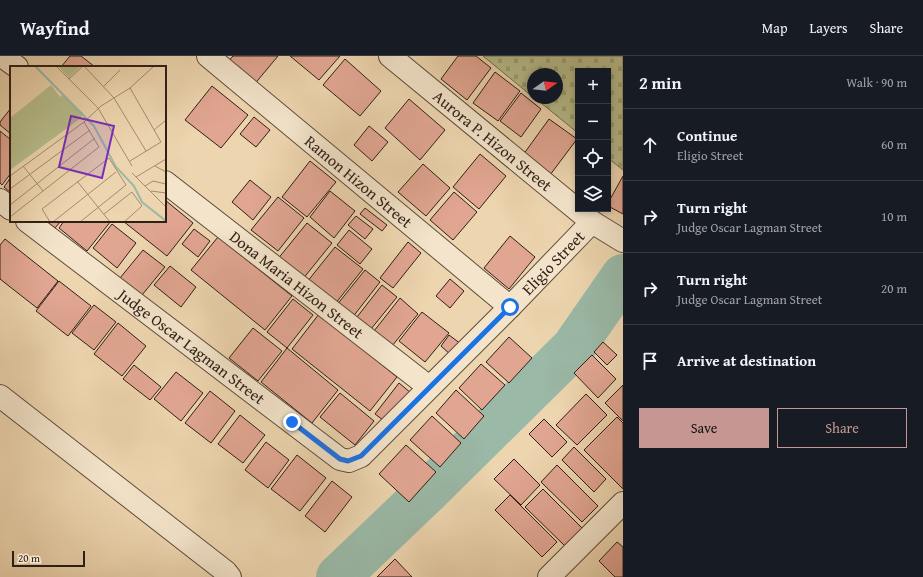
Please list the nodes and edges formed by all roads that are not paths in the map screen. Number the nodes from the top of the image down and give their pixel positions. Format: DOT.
graph roads {
  1 [pos="2,56"];
  2 [pos="208,56"];
  3 [pos="390,56"];
  4 [pos="16,66"];
  5 [pos="166,183"];
  6 [pos="0,200"];
  7 [pos="10,208"];
  8 [pos="28,222"];
  9 [pos="592,222"];
  10 [pos="620,239"];
  11 [pos="510,307"];
  12 [pos="429,387"];
  13 [pos="0,396"];
  14 [pos="361,456"];
  15 [pos="623,503"];
  16 [pos="230,577"];
  17 [pos="550,577"];
  1 -- 4 [label="street"];
  2 -- 11 [label="street, Ramon Hizon Street"];
  3 -- 9 [label="street, Aurora P. Hizon Street"];
  5 -- 12 [label="street, Dona Maria Hizon Street"];
  6 -- 7 [label="street"];
  8 -- 14 [label="street, Judge Oscar Lagman Street"];
  9 -- 10 [label="street, Aurora P. Hizon Street"];
  9 -- 11 [label="street, Eligio Street"];
  11 -- 12 [label="street, Eligio Street"];
  12 -- 14 [label="street, Eligio Street"];
  13 -- 16 [label="street"];
  15 -- 17 [label="street"];
}
